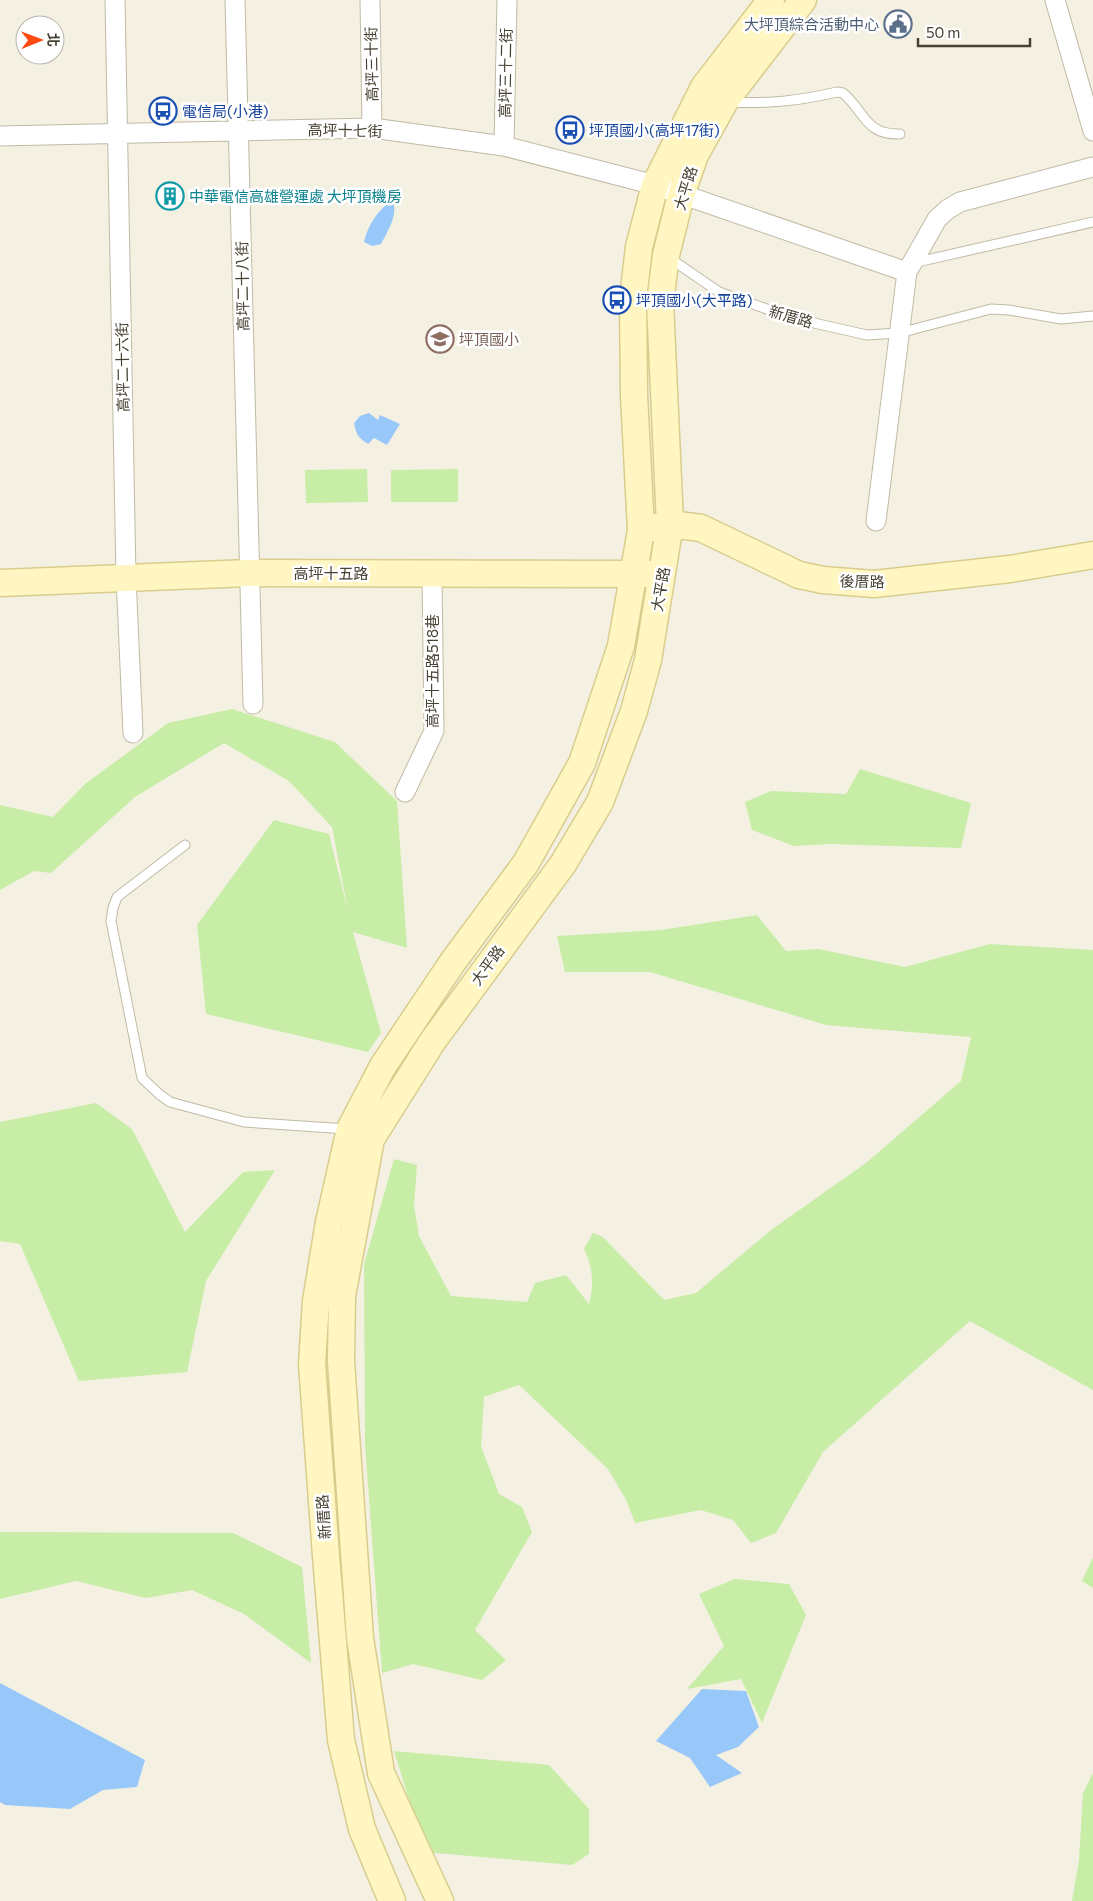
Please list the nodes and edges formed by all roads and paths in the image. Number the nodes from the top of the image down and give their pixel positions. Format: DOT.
graph roads {
  1 [pos="115,0"];
  2 [pos="235,0"];
  3 [pos="370,0"];
  4 [pos="507,0"];
  5 [pos="771,0"];
  6 [pos="803,0"];
  7 [pos="1055,0"];
  8 [pos="724,101"];
  9 [pos="372,128"];
  10 [pos="238,130"];
  11 [pos="1093,131"];
  12 [pos="117,133"];
  13 [pos="900,134"];
  14 [pos="0,136"];
  15 [pos="504,146"];
  16 [pos="1093,167"];
  17 [pos="655,185"];
  18 [pos="681,195"];
  19 [pos="1093,222"];
  20 [pos="666,255"];
  21 [pos="910,268"];
  22 [pos="1093,316"];
  23 [pos="899,333"];
  24 [pos="876,521"];
  25 [pos="670,524"];
  26 [pos="641,530"];
  27 [pos="1093,555"];
  28 [pos="249,573"];
  29 [pos="663,573"];
  30 [pos="432,574"];
  31 [pos="632,575"];
  32 [pos="126,577"];
  33 [pos="0,583"];
  34 [pos="253,704"];
  35 [pos="133,733"];
  36 [pos="405,792"];
  37 [pos="185,845"];
  38 [pos="365,1131"];
  39 [pos="392,1901"];
  40 [pos="440,1901"];
  1 -- 12 [label="street, 高坪二十六街"];
  2 -- 10 [label="street, 高坪二十八街"];
  3 -- 9 [label="street, 高坪三十街"];
  4 -- 15 [label="street, 高坪三十二街"];
  5 -- 17 [label="street, 大平路"];
  6 -- 8 [label="street, 大平路"];
  7 -- 11 [label="street"];
  8 -- 13 [label="lane"];
  8 -- 18 [label="street, 大平路"];
  9 -- 10 [label="street, 高坪十七街"];
  9 -- 15 [label="street, 高坪十七街"];
  10 -- 12 [label="street, 高坪十七街"];
  10 -- 28 [label="street, 高坪二十八街"];
  12 -- 14 [label="street, 高坪十七街"];
  12 -- 32 [label="street, 高坪二十六街"];
  15 -- 17 [label="street, 高坪十七街"];
  16 -- 21 [label="street"];
  17 -- 18 [label="street, 高坪十七街"];
  17 -- 26 [label="street, 大平路"];
  18 -- 20 [label="street, 大平路"];
  18 -- 21 [label="street"];
  19 -- 21 [label="lane"];
  20 -- 23 [label="lane, 新厝路"];
  20 -- 25 [label="street, 大平路"];
  21 -- 23 [label="street"];
  22 -- 23 [label="lane, 新厝路"];
  23 -- 24 [label="street"];
  25 -- 26 [label="street, 後厝路"];
  25 -- 27 [label="street, 後厝路"];
  25 -- 29 [label="street, 大平路"];
  26 -- 31 [label="street, 大平路"];
  28 -- 30 [label="street, 高坪十五路"];
  28 -- 32 [label="street, 高坪十五路"];
  28 -- 34 [label="street, 高坪二十八街"];
  29 -- 31 [label="street, 高坪十五路"];
  29 -- 38 [label="street, 大平路"];
  30 -- 31 [label="street, 高坪十五路"];
  30 -- 36 [label="street, 高坪十五路518巷"];
  31 -- 38 [label="street, 大平路"];
  32 -- 33 [label="street, 高坪十五路"];
  32 -- 35 [label="street, 高坪二十六街"];
  37 -- 38 [label="lane"];
  38 -- 39 [label="street, 新厝路"];
  38 -- 40 [label="street, 新厝路"];
}
